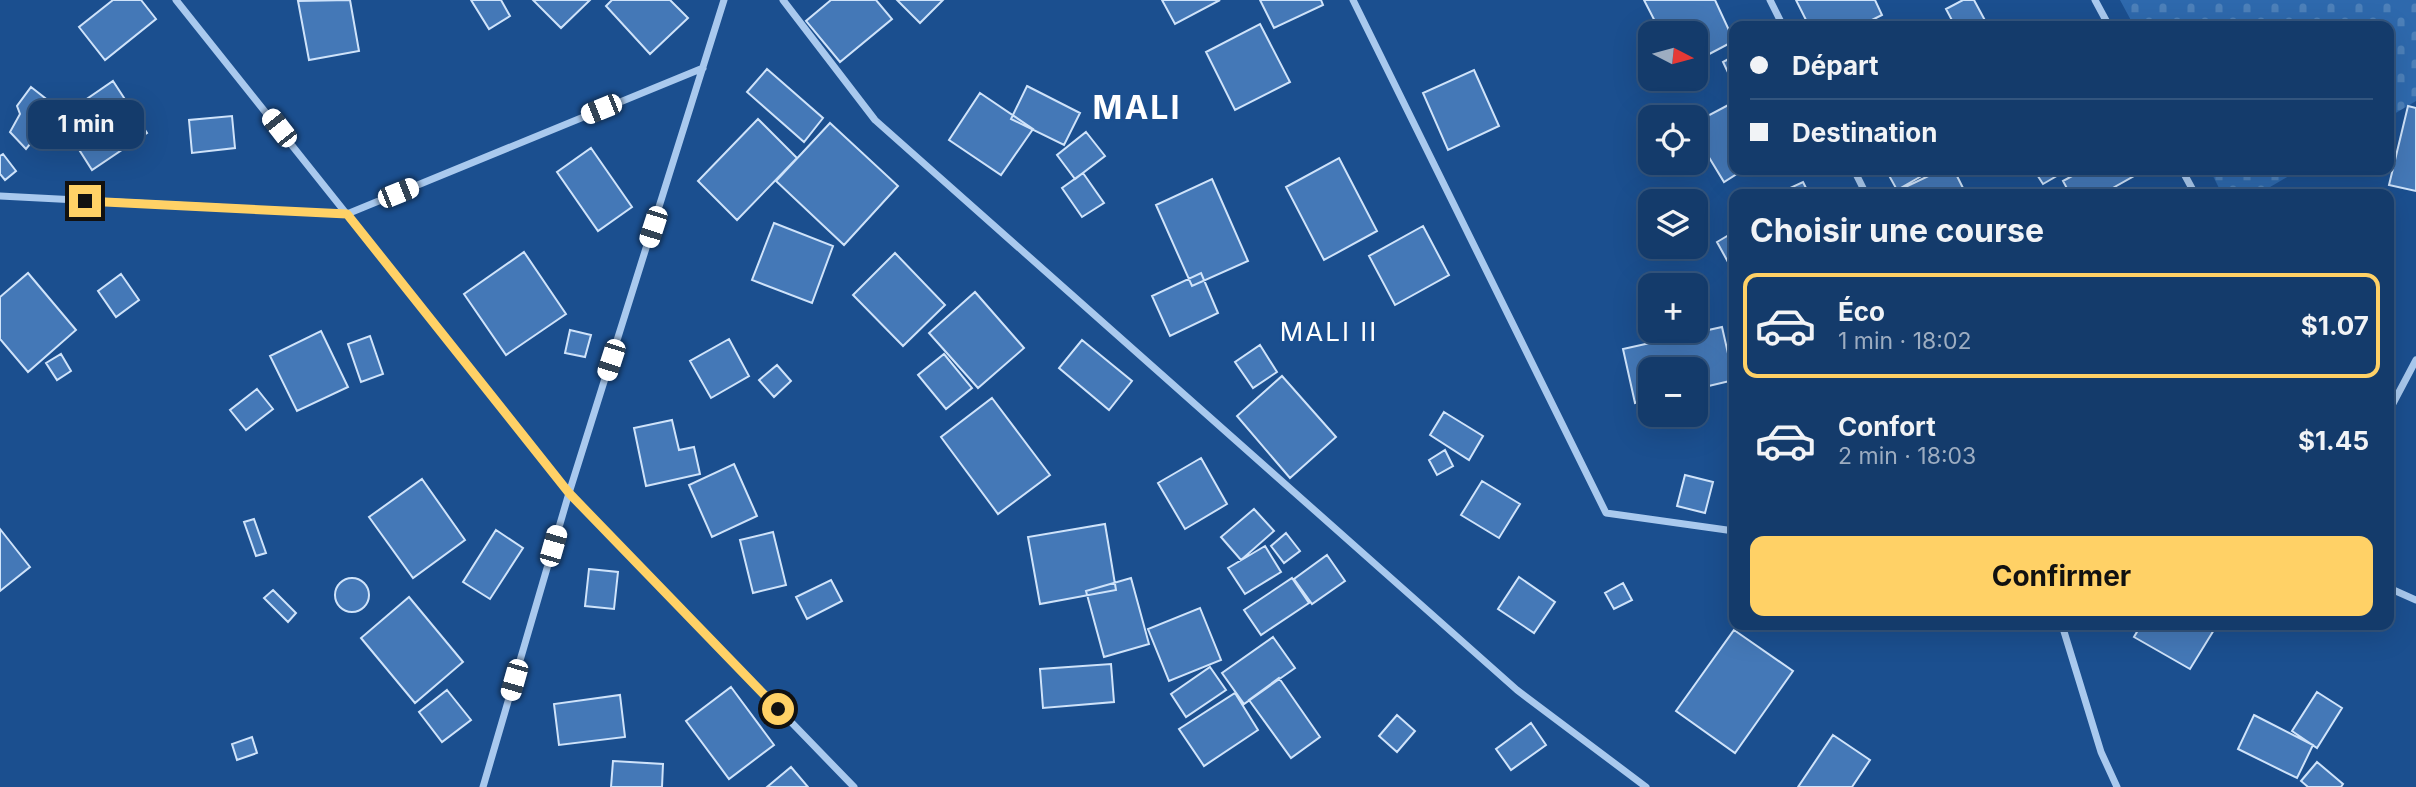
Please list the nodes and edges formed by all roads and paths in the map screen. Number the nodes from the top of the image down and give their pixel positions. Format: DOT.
graph roads {
  1 [pos="176,0"];
  2 [pos="724,0"];
  3 [pos="783,0"];
  4 [pos="1353,0"];
  5 [pos="1770,0"];
  6 [pos="2095,0"];
  7 [pos="1780,21"];
  8 [pos="2106,21"];
  9 [pos="703,68"];
  10 [pos="0,195"];
  11 [pos="347,214"];
  12 [pos="2416,360"];
  13 [pos="2394,402"];
  14 [pos="569,493"];
  15 [pos="1729,530"];
  16 [pos="2394,590"];
  17 [pos="2416,600"];
  18 [pos="2064,630"];
  19 [pos="483,787"];
  20 [pos="854,787"];
  21 [pos="1646,787"];
  22 [pos="2118,787"];
  1 -- 11 [label="street"];
  2 -- 9 [label="street"];
  3 -- 21 [label="street"];
  4 -- 15 [label="street"];
  5 -- 7 [label="street"];
  6 -- 8 [label="street"];
  9 -- 11 [label="street"];
  9 -- 14 [label="street"];
  10 -- 11 [label="street"];
  11 -- 14 [label="street"];
  12 -- 13 [label="street"];
  14 -- 19 [label="street"];
  14 -- 20 [label="street"];
  16 -- 17 [label="street"];
  18 -- 22 [label="street"];
}
